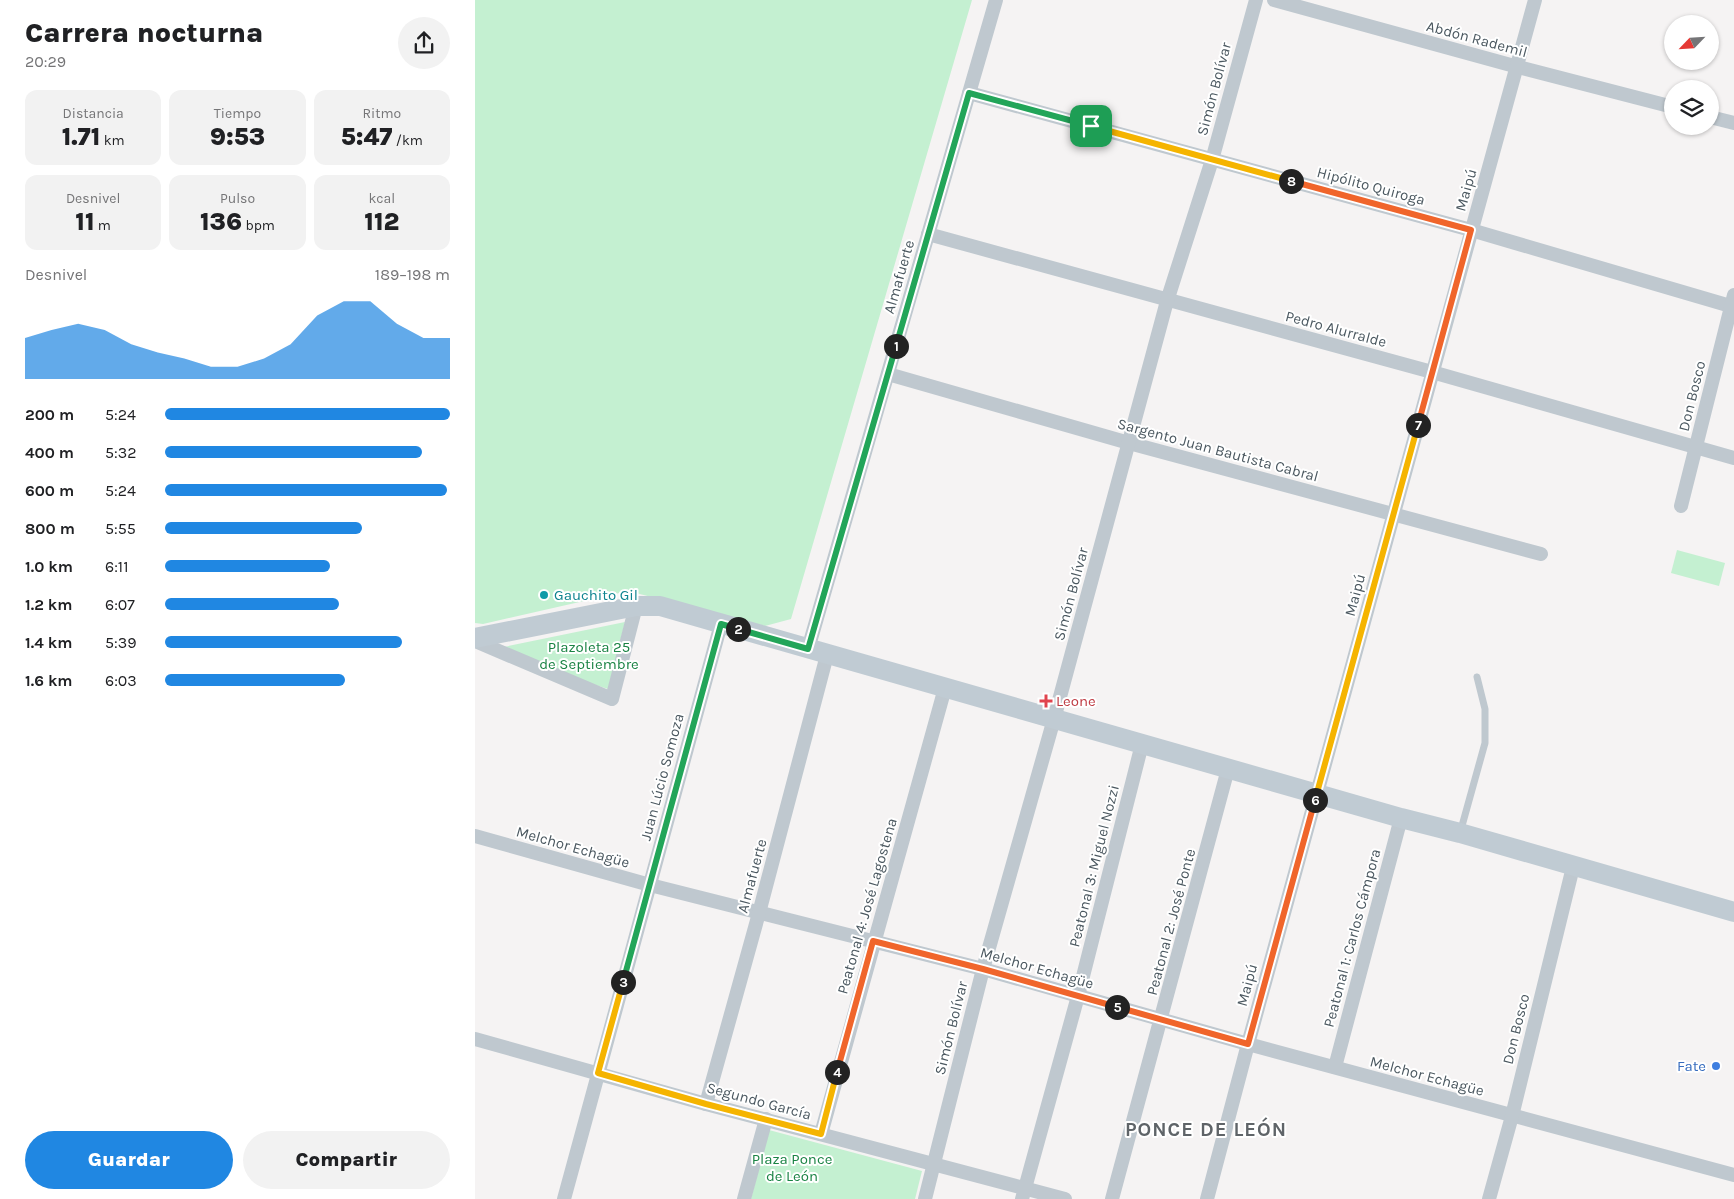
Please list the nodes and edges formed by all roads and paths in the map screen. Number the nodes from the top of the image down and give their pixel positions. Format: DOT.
graph roads {
  1 [pos="996,0"];
  2 [pos="1256,0"];
  3 [pos="1274,0"];
  4 [pos="1535,0"];
  5 [pos="1518,67"];
  6 [pos="969,93"];
  7 [pos="1664,105"];
  8 [pos="1719,119"];
  9 [pos="1734,123"];
  10 [pos="1212,160"];
  11 [pos="1471,230"];
  12 [pos="928,234"];
  13 [pos="1167,300"];
  14 [pos="1733,303"];
  15 [pos="1432,372"];
  16 [pos="888,374"];
  17 [pos="1129,443"];
  18 [pos="1695,447"];
  19 [pos="1734,458"];
  20 [pos="1681,506"];
  21 [pos="1394,514"];
  22 [pos="1541,554"];
  23 [pos="636,606"];
  24 [pos="721,624"];
  25 [pos="475,639"];
  26 [pos="808,649"];
  27 [pos="827,655"];
  28 [pos="1477,677"];
  29 [pos="945,688"];
  30 [pos="1054,720"];
  31 [pos="1142,744"];
  32 [pos="1228,768"];
  33 [pos="1317,794"];
  34 [pos="1401,818"];
  35 [pos="1460,833"];
  36 [pos="475,836"];
  37 [pos="1573,867"];
  38 [pos="650,885"];
  39 [pos="1734,912"];
  40 [pos="759,913"];
  41 [pos="873,941"];
  42 [pos="983,969"];
  43 [pos="1078,996"];
  44 [pos="1161,1020"];
  45 [pos="475,1039"];
  46 [pos="1248,1044"];
  47 [pos="1335,1067"];
  48 [pos="598,1073"];
  49 [pos="706,1104"];
  50 [pos="1512,1116"];
  51 [pos="766,1119"];
  52 [pos="821,1134"];
  53 [pos="934,1163"];
  54 [pos="1734,1175"];
  55 [pos="1024,1194"];
  56 [pos="564,1199"];
  57 [pos="744,1199"];
  58 [pos="925,1199"];
  59 [pos="1065,1199"];
  60 [pos="1112,1199"];
  61 [pos="1207,1199"];
  62 [pos="1489,1199"];
  1 -- 6 [label="street, Almafuerte"];
  2 -- 10 [label="street, Simón Bolívar"];
  3 -- 5 [label="street, Abdón Rademil"];
  4 -- 5 [label="street, Maipú"];
  5 -- 7 [label="street, Abdón Rademil"];
  5 -- 11 [label="street, Maipú"];
  6 -- 10 [label="street, Hipólito Quiroga"];
  6 -- 12 [label="street, Almafuerte"];
  8 -- 9 [label="street"];
  10 -- 11 [label="street, Hipólito Quiroga"];
  10 -- 13 [label="street, Simón Bolívar"];
  11 -- 14 [label="street, Hipólito Quiroga"];
  11 -- 15 [label="street, Maipú"];
  12 -- 13 [label="street, Pedro Alurralde"];
  12 -- 16 [label="street, Almafuerte"];
  13 -- 15 [label="street, Pedro Alurralde"];
  13 -- 17 [label="street, Simón Bolívar"];
  14 -- 18 [label="street, Don Bosco"];
  15 -- 18 [label="street, Pedro Alurralde"];
  15 -- 21 [label="street, Maipú"];
  16 -- 17 [label="street, Sargento Juan Bautista Cabral"];
  16 -- 26 [label="street, Almafuerte"];
  17 -- 21 [label="street, Sargento Juan Bautista Cabral"];
  17 -- 30 [label="street, Simón Bolívar"];
  18 -- 19 [label="street, Pedro Alurralde"];
  18 -- 20 [label="street, Don Bosco"];
  21 -- 22 [label="street, Sargento Juan Bautista Cabral"];
  21 -- 33 [label="street, Maipú"];
  23 -- 24 [label="main road"];
  23 -- 25 [label="main road"];
  23 -- 25 [label="street"];
  24 -- 26 [label="main road"];
  24 -- 38 [label="street, Juan Lúcio Somoza"];
  26 -- 27 [label="main road"];
  27 -- 29 [label="main road"];
  27 -- 40 [label="street, Almafuerte"];
  28 -- 35 [label="lane"];
  29 -- 30 [label="main road"];
  29 -- 41 [label="street, Peatonal 4: José Lagostena"];
  30 -- 31 [label="main road"];
  30 -- 42 [label="street, Simón Bolívar"];
  31 -- 32 [label="main road"];
  31 -- 43 [label="street, Peatonal 3: Miguel Nozzi"];
  32 -- 33 [label="main road"];
  32 -- 44 [label="street, Peatonal 2: José Ponte"];
  33 -- 34 [label="main road"];
  33 -- 46 [label="street, Maipú"];
  34 -- 35 [label="main road"];
  34 -- 47 [label="street, Peatonal 1: Carlos Cámpora"];
  35 -- 37 [label="main road"];
  36 -- 38 [label="street, Melchor Echagüe"];
  37 -- 39 [label="main road"];
  37 -- 50 [label="street, Don Bosco"];
  38 -- 40 [label="street, Melchor Echagüe"];
  38 -- 48 [label="street, Juan Lúcio Somoza"];
  40 -- 41 [label="street, Melchor Echagüe"];
  40 -- 49 [label="street, Almafuerte"];
  41 -- 42 [label="street, Melchor Echagüe"];
  41 -- 52 [label="street, Peatonal 4: José Lagostena"];
  42 -- 43 [label="street, Melchor Echagüe"];
  42 -- 53 [label="street, Simón Bolívar"];
  43 -- 44 [label="street, Melchor Echagüe"];
  43 -- 55 [label="street, Peatonal 3: Miguel Nozzi"];
  44 -- 46 [label="street, Melchor Echagüe"];
  44 -- 60 [label="street, Peatonal 2: José Ponte"];
  45 -- 48 [label="street, Segundo García"];
  46 -- 47 [label="street, Melchor Echagüe"];
  46 -- 61 [label="street, Maipú"];
  47 -- 50 [label="street, Melchor Echagüe"];
  48 -- 49 [label="street, Segundo García"];
  48 -- 56 [label="street, Juan Lúcio Somoza"];
  49 -- 51 [label="street, Segundo García"];
  50 -- 54 [label="street, Melchor Echagüe"];
  50 -- 62 [label="street, Don Bosco"];
  51 -- 52 [label="street, Segundo García"];
  51 -- 57 [label="street"];
  52 -- 53 [label="street, Segundo García"];
  53 -- 55 [label="street, Segundo García"];
  53 -- 58 [label="street, Simón Bolívar"];
  55 -- 59 [label="street, Segundo García"];
}
